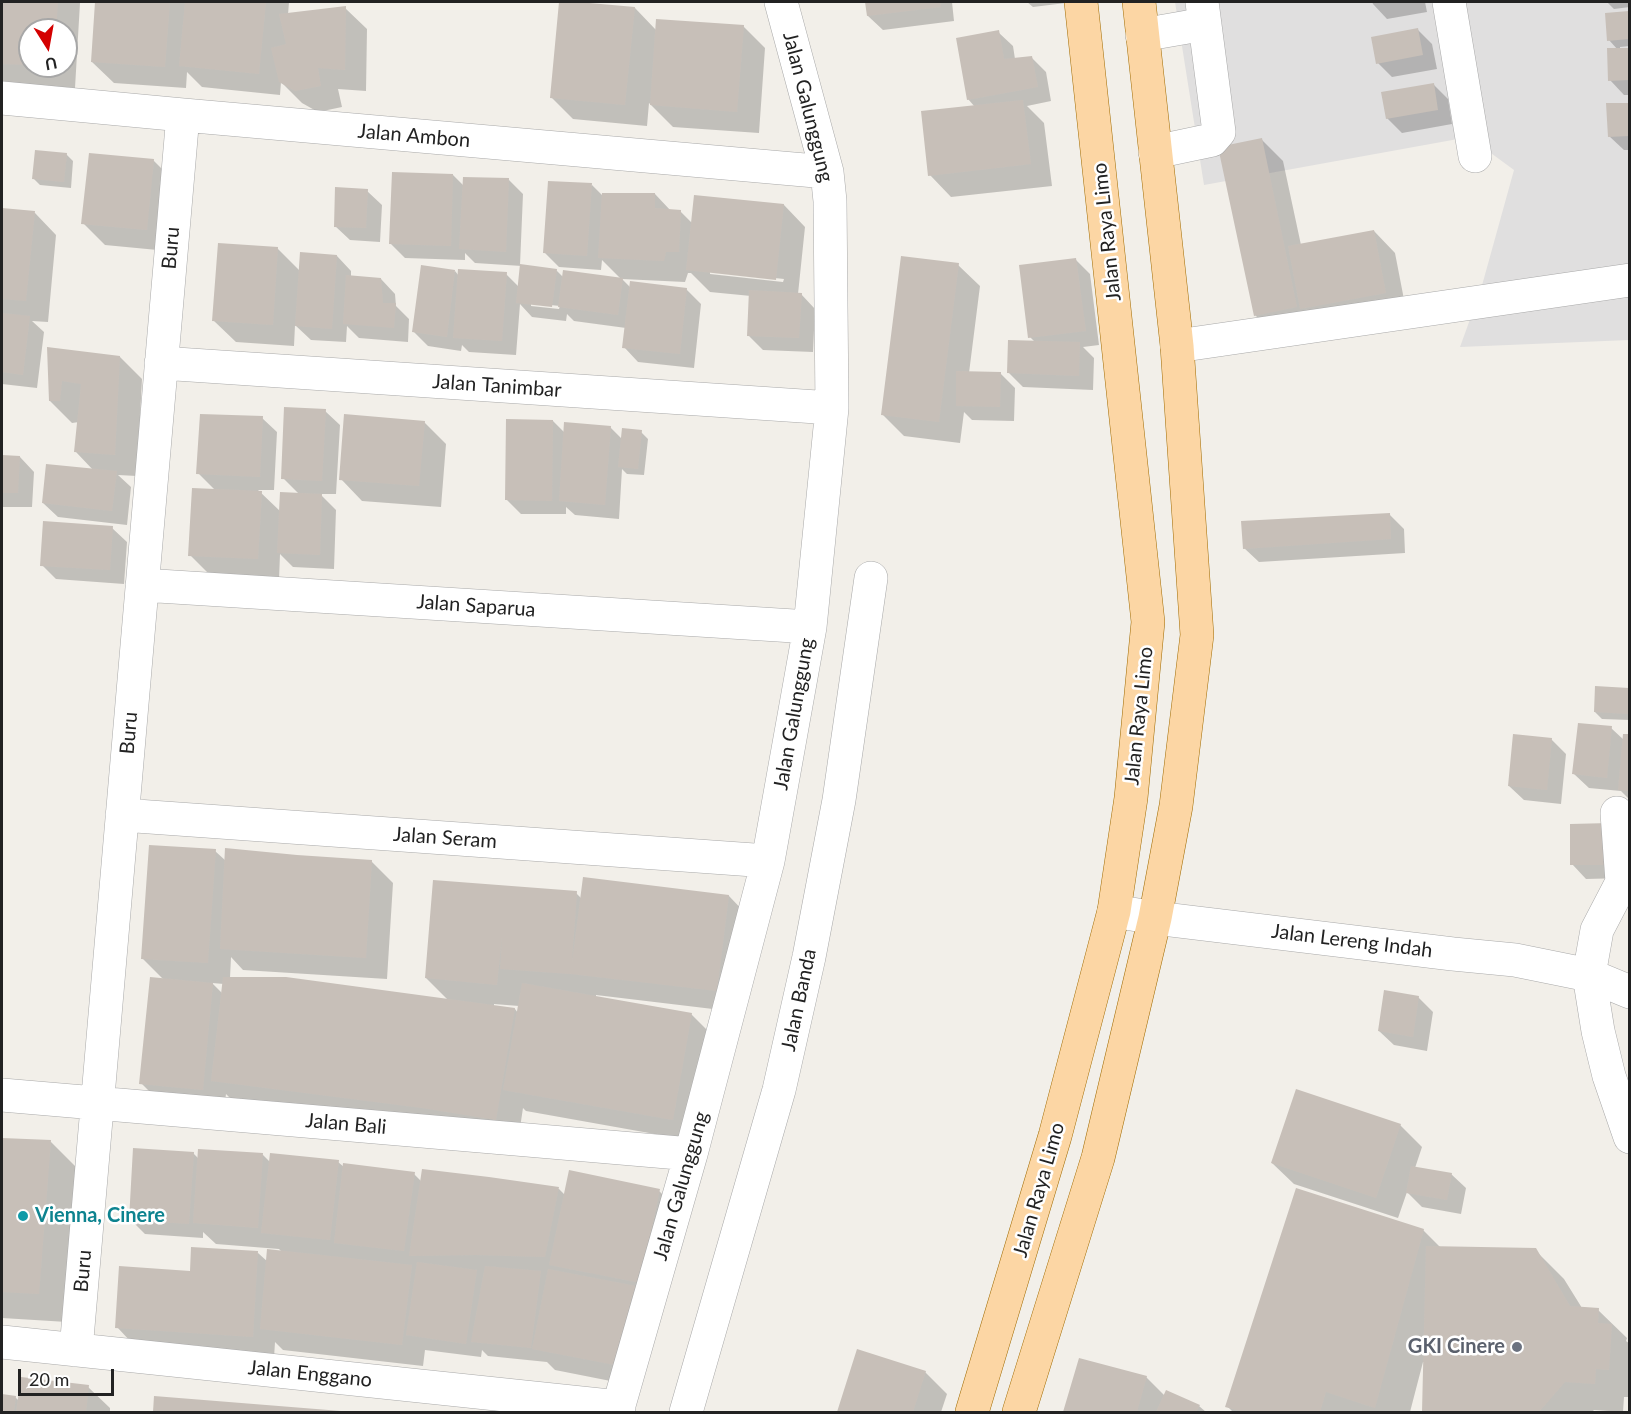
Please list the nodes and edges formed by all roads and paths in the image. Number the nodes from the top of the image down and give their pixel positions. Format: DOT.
graph roads {
  1 [pos="781,2"];
  2 [pos="1081,2"];
  3 [pos="1139,2"];
  4 [pos="1449,2"];
  5 [pos="1204,13"];
  6 [pos="1142,35"];
  7 [pos="2,98"];
  8 [pos="183,116"];
  9 [pos="1155,152"];
  10 [pos="1475,156"];
  11 [pos="826,172"];
  12 [pos="1629,280"];
  13 [pos="1178,346"];
  14 [pos="161,363"];
  15 [pos="832,408"];
  16 [pos="871,578"];
  17 [pos="142,585"];
  18 [pos="810,627"];
  19 [pos="1617,813"];
  20 [pos="122,815"];
  21 [pos="768,861"];
  22 [pos="1626,879"];
  23 [pos="1114,910"];
  24 [pos="1155,918"];
  25 [pos="1589,975"];
  26 [pos="1629,992"];
  27 [pos="2,1095"];
  28 [pos="97,1103"];
  29 [pos="1629,1137"];
  30 [pos="691,1154"];
  31 [pos="2,1342"];
  32 [pos="76,1350"];
  33 [pos="618,1410"];
  34 [pos="686,1413"];
  35 [pos="972,1413"];
  36 [pos="1019,1413"];
  1 -- 11 [label="street, Jalan Galunggung"];
  2 -- 23 [label="main road, Jalan Raya Limo"];
  3 -- 6 [label="main road"];
  4 -- 10 [label="street"];
  5 -- 6 [label="street"];
  5 -- 9 [label="street"];
  6 -- 9 [label="main road"];
  7 -- 8 [label="street, Jalan Ambon"];
  8 -- 11 [label="street, Jalan Ambon"];
  8 -- 14 [label="street, Buru"];
  9 -- 13 [label="main road"];
  11 -- 15 [label="street, Jalan Galunggung"];
  12 -- 13 [label="street"];
  13 -- 24 [label="main road"];
  14 -- 15 [label="street, Jalan Tanimbar"];
  14 -- 17 [label="street, Buru"];
  15 -- 18 [label="street, Jalan Galunggung"];
  16 -- 34 [label="street, Jalan Banda"];
  17 -- 18 [label="street, Jalan Saparua"];
  17 -- 20 [label="street, Buru"];
  18 -- 21 [label="street, Jalan Galunggung"];
  19 -- 22 [label="street"];
  20 -- 21 [label="street, Jalan Seram"];
  20 -- 28 [label="street, Buru"];
  21 -- 30 [label="street, Jalan Galunggung"];
  22 -- 25 [label="street"];
  23 -- 24 [label="street, Jalan Lereng Indah"];
  23 -- 35 [label="main road, Jalan Raya Limo"];
  24 -- 25 [label="street, Jalan Lereng Indah"];
  24 -- 36 [label="main road"];
  25 -- 26 [label="street, Jalan Lereng Indah"];
  25 -- 29 [label="street"];
  27 -- 28 [label="street, Jalan Bali"];
  28 -- 30 [label="street, Jalan Bali"];
  28 -- 32 [label="street, Buru"];
  30 -- 33 [label="street, Jalan Galunggung"];
  31 -- 32 [label="street, Jalan Enggano"];
  32 -- 33 [label="street, Jalan Enggano"];
}
